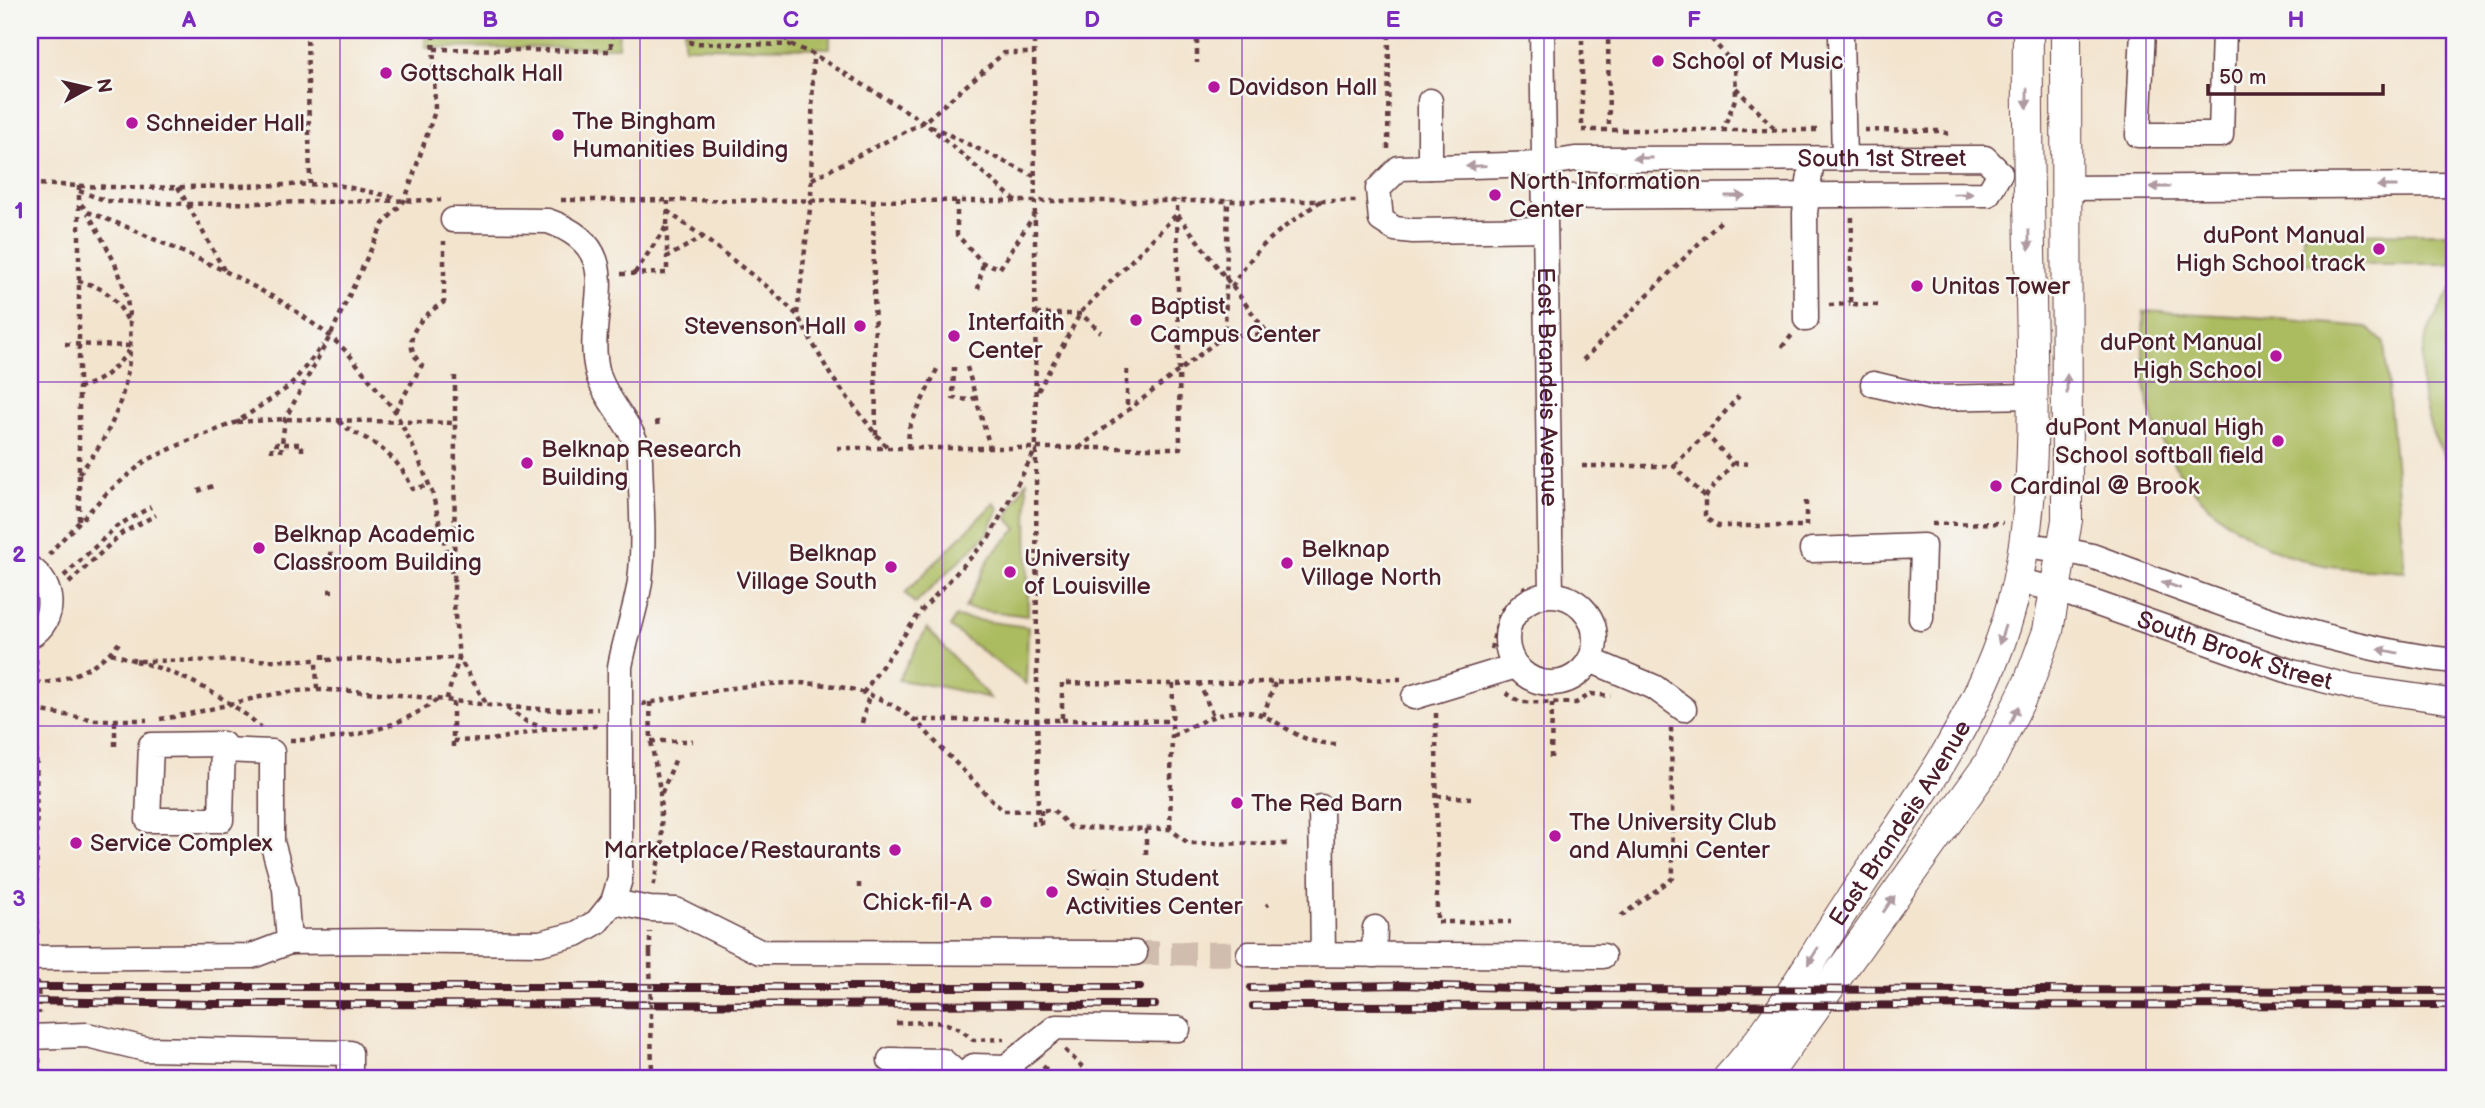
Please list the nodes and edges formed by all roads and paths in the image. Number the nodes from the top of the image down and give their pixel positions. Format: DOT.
graph roads {
  1 [pos="307,30"];
  2 [pos="433,30"];
  3 [pos="611,30"];
  4 [pos="692,30"];
  5 [pos="776,30"];
  6 [pos="1034,30"];
  7 [pos="1196,30"];
  8 [pos="1389,30"];
  9 [pos="1542,30"];
  10 [pos="1582,30"];
  11 [pos="1608,30"];
  12 [pos="1708,30"];
  13 [pos="2028,30"];
  14 [pos="2067,30"];
  15 [pos="2143,30"];
  16 [pos="2224,30"];
  17 [pos="1841,36"];
  18 [pos="792,45"];
  19 [pos="434,49"];
  20 [pos="1034,53"];
  21 [pos="813,54"];
  22 [pos="1197,63"];
  23 [pos="1735,88"];
  24 [pos="1430,101"];
  25 [pos="923,122"];
  26 [pos="1582,130"];
  27 [pos="1609,130"];
  28 [pos="1723,130"];
  29 [pos="1776,130"];
  30 [pos="1843,130"];
  31 [pos="1575,133"];
  32 [pos="1958,138"];
  33 [pos="1844,158"];
  34 [pos="1812,159"];
  35 [pos="1388,161"];
  36 [pos="1430,167"];
  37 [pos="2014,172"];
  38 [pos="1034,176"];
  39 [pos="2067,179"];
  40 [pos="811,180"];
  41 [pos="1544,180"];
  42 [pos="30,184"];
  43 [pos="310,184"];
  44 [pos="2455,185"];
  45 [pos="178,187"];
  46 [pos="79,188"];
  47 [pos="1807,196"];
  48 [pos="405,200"];
  49 [pos="548,200"];
  50 [pos="873,200"];
  51 [pos="1177,200"];
  52 [pos="1228,200"];
  53 [pos="1322,200"];
  54 [pos="668,201"];
  55 [pos="811,201"];
  56 [pos="957,201"];
  57 [pos="1016,201"];
  58 [pos="1035,201"];
  59 [pos="1361,201"];
  60 [pos="79,202"];
  61 [pos="188,204"];
  62 [pos="667,211"];
  63 [pos="88,212"];
  64 [pos="1852,212"];
  65 [pos="1035,214"];
  66 [pos="1177,214"];
  67 [pos="1728,214"];
  68 [pos="450,218"];
  69 [pos="667,225"];
  70 [pos="1545,229"];
  71 [pos="703,237"];
  72 [pos="667,257"];
  73 [pos="984,263"];
  74 [pos="225,271"];
  75 [pos="635,273"];
  76 [pos="599,275"];
  77 [pos="1226,278"];
  78 [pos="78,281"];
  79 [pos="1232,287"];
  80 [pos="978,289"];
  81 [pos="1878,305"];
  82 [pos="1036,314"];
  83 [pos="1081,314"];
  84 [pos="797,315"];
  85 [pos="1806,319"];
  86 [pos="130,324"];
  87 [pos="1101,332"];
  88 [pos="1301,334"];
  89 [pos="1225,335"];
  90 [pos="1269,335"];
  91 [pos="330,336"];
  92 [pos="65,344"];
  93 [pos="78,345"];
  94 [pos="130,348"];
  95 [pos="1583,360"];
  96 [pos="939,365"];
  97 [pos="954,367"];
  98 [pos="967,367"];
  99 [pos="1127,370"];
  100 [pos="1180,371"];
  101 [pos="455,376"];
  102 [pos="1873,384"];
  103 [pos="78,387"];
  104 [pos="1037,392"];
  105 [pos="1739,396"];
  106 [pos="2033,396"];
  107 [pos="977,397"];
  108 [pos="1127,410"];
  109 [pos="395,411"];
  110 [pos="285,419"];
  111 [pos="339,421"];
  112 [pos="237,422"];
  113 [pos="401,423"];
  114 [pos="455,424"];
  115 [pos="1706,434"];
  116 [pos="876,436"];
  117 [pos="281,444"];
  118 [pos="292,444"];
  119 [pos="990,447"];
  120 [pos="837,448"];
  121 [pos="888,448"];
  122 [pos="908,448"];
  123 [pos="1037,448"];
  124 [pos="1079,448"];
  125 [pos="272,452"];
  126 [pos="281,452"];
  127 [pos="293,452"];
  128 [pos="302,452"];
  129 [pos="1733,463"];
  130 [pos="1751,464"];
  131 [pos="1583,466"];
  132 [pos="1674,466"];
  133 [pos="78,475"];
  134 [pos="430,485"];
  135 [pos="213,486"];
  136 [pos="198,491"];
  137 [pos="1705,496"];
  138 [pos="1806,501"];
  139 [pos="152,507"];
  140 [pos="156,515"];
  141 [pos="79,521"];
  142 [pos="2003,522"];
  143 [pos="1924,524"];
  144 [pos="1819,526"];
  145 [pos="1809,538"];
  146 [pos="2024,545"];
  147 [pos="2063,550"];
  148 [pos="37,566"];
  149 [pos="58,581"];
  150 [pos="2018,581"];
  151 [pos="455,586"];
  152 [pos="1541,588"];
  153 [pos="64,589"];
  154 [pos="2055,589"];
  155 [pos="1921,618"];
  156 [pos="30,636"];
  157 [pos="119,643"];
  158 [pos="111,653"];
  159 [pos="320,657"];
  160 [pos="459,658"];
  161 [pos="1488,659"];
  162 [pos="1590,660"];
  163 [pos="136,661"];
  164 [pos="2455,661"];
  165 [pos="1516,666"];
  166 [pos="1276,680"];
  167 [pos="1199,682"];
  168 [pos="1173,684"];
  169 [pos="317,690"];
  170 [pos="1504,692"];
  171 [pos="863,693"];
  172 [pos="1420,693"];
  173 [pos="869,695"];
  174 [pos="1617,696"];
  175 [pos="437,701"];
  176 [pos="446,701"];
  177 [pos="453,702"];
  178 [pos="650,702"];
  179 [pos="1552,702"];
  180 [pos="2455,702"];
  181 [pos="231,704"];
  182 [pos="636,704"];
  183 [pos="487,706"];
  184 [pos="507,708"];
  185 [pos="602,709"];
  186 [pos="35,710"];
  187 [pos="1673,713"];
  188 [pos="1213,716"];
  189 [pos="1263,716"];
  190 [pos="30,719"];
  191 [pos="914,720"];
  192 [pos="1062,720"];
  193 [pos="115,721"];
  194 [pos="1172,721"];
  195 [pos="862,723"];
  196 [pos="602,725"];
  197 [pos="264,729"];
  198 [pos="549,729"];
  199 [pos="693,734"];
  200 [pos="1172,736"];
  201 [pos="280,737"];
  202 [pos="453,741"];
  203 [pos="651,741"];
  204 [pos="1337,744"];
  205 [pos="115,747"];
  206 [pos="223,750"];
  207 [pos="453,750"];
  208 [pos="676,758"];
  209 [pos="1551,758"];
  210 [pos="1436,796"];
  211 [pos="1471,797"];
  212 [pos="661,803"];
  213 [pos="1321,807"];
  214 [pos="1040,815"];
  215 [pos="1033,826"];
  216 [pos="1146,829"];
  217 [pos="1170,829"];
  218 [pos="1291,844"];
  219 [pos="1146,854"];
  220 [pos="661,855"];
  221 [pos="681,855"];
  222 [pos="651,894"];
  223 [pos="613,902"];
  224 [pos="1621,916"];
  225 [pos="1511,922"];
  226 [pos="1375,928"];
  227 [pos="650,936"];
  228 [pos="289,942"];
  229 [pos="1135,953"];
  230 [pos="1249,954"];
  231 [pos="1323,954"];
  232 [pos="1374,955"];
  233 [pos="1603,956"];
  234 [pos="33,958"];
  235 [pos="896,1023"];
  236 [pos="1178,1029"];
  237 [pos="34,1037"];
  238 [pos="1059,1045"];
  239 [pos="1027,1050"];
  240 [pos="890,1060"];
  241 [pos="1011,1072"];
  242 [pos="965,1074"];
  243 [pos="40,1078"];
  244 [pos="350,1078"];
  245 [pos="652,1078"];
  246 [pos="1055,1078"];
  247 [pos="1094,1078"];
  248 [pos="1728,1078"];
  249 [pos="1762,1078"];
  1 -- 43 [label="path"];
  2 -- 19 [label="path"];
  3 -- 19 [label="path"];
  4 -- 18 [label="path"];
  5 -- 18 [label="path"];
  6 -- 20 [label="path"];
  7 -- 22 [label="path"];
  8 -- 35 [label="path"];
  9 -- 41 [label="street, East Brandeis Avenue"];
  10 -- 26 [label="path"];
  11 -- 27 [label="path"];
  12 -- 23 [label="path"];
  13 -- 37 [label="main road, East Brandeis Avenue, one-way"];
  14 -- 39 [label="main road, East Brandeis Avenue"];
  15 -- 16 [label="street"];
  17 -- 30 [label="street"];
  18 -- 21 [label="path"];
  19 -- 48 [label="path"];
  20 -- 25 [label="path"];
  20 -- 38 [label="path"];
  21 -- 25 [label="path"];
  21 -- 40 [label="path"];
  23 -- 28 [label="path"];
  23 -- 29 [label="path"];
  24 -- 36 [label="street"];
  25 -- 38 [label="path"];
  25 -- 40 [label="path"];
  25 -- 57 [label="path"];
  26 -- 27 [label="path"];
  26 -- 31 [label="path"];
  27 -- 28 [label="path"];
  28 -- 29 [label="path"];
  29 -- 30 [label="path"];
  30 -- 32 [label="path"];
  30 -- 33 [label="street"];
  33 -- 34 [label="street, South 1st Street"];
  33 -- 37 [label="street, South 1st Street"];
  34 -- 41 [label="street, South 1st Street, one-way"];
  34 -- 47 [label="street"];
  41 -- 36 [label="street, one-way"];
  36 -- 70 [label="street"];
  37 -- 39 [label="street"];
  47 -- 37 [label="street, South 1st Street, one-way"];
  37 -- 106 [label="main road, East Brandeis Avenue, one-way"];
  38 -- 58 [label="path"];
  44 -- 39 [label="street, one-way"];
  147 -- 39 [label="main road, East Brandeis Avenue, one-way"];
  40 -- 55 [label="path"];
  41 -- 47 [label="street, South 1st Street, one-way"];
  41 -- 70 [label="street, East Brandeis Avenue"];
  42 -- 46 [label="path"];
  43 -- 45 [label="path"];
  43 -- 48 [label="path"];
  45 -- 46 [label="path"];
  45 -- 61 [label="path"];
  46 -- 60 [label="path"];
  46 -- 61 [label="path"];
  47 -- 85 [label="street"];
  48 -- 61 [label="path"];
  48 -- 68 [label="path"];
  48 -- 91 [label="path"];
  49 -- 54 [label="path"];
  50 -- 55 [label="path"];
  50 -- 56 [label="path"];
  50 -- 116 [label="path"];
  51 -- 52 [label="path"];
  51 -- 58 [label="path"];
  51 -- 66 [label="path"];
  52 -- 53 [label="path"];
  52 -- 77 [label="path"];
  53 -- 59 [label="path"];
  53 -- 79 [label="path"];
  54 -- 55 [label="path"];
  54 -- 62 [label="path"];
  55 -- 84 [label="path"];
  56 -- 57 [label="path"];
  56 -- 73 [label="path"];
  57 -- 58 [label="path"];
  58 -- 65 [label="path"];
  60 -- 63 [label="path"];
  60 -- 78 [label="path"];
  61 -- 74 [label="path"];
  62 -- 69 [label="path"];
  62 -- 71 [label="path"];
  63 -- 74 [label="path"];
  63 -- 86 [label="path"];
  64 -- 81 [label="path"];
  65 -- 73 [label="path"];
  65 -- 82 [label="path"];
  66 -- 77 [label="path"];
  66 -- 83 [label="path"];
  66 -- 100 [label="path"];
  67 -- 95 [label="path"];
  68 -- 76 [label="street"];
  68 -- 109 [label="path"];
  69 -- 72 [label="path"];
  69 -- 75 [label="path"];
  70 -- 152 [label="street, East Brandeis Avenue"];
  71 -- 72 [label="path"];
  71 -- 84 [label="path"];
  72 -- 75 [label="path"];
  73 -- 80 [label="path"];
  74 -- 91 [label="path"];
  75 -- 76 [label="path"];
  76 -- 223 [label="street"];
  77 -- 79 [label="path"];
  77 -- 89 [label="path"];
  78 -- 86 [label="path"];
  78 -- 93 [label="path"];
  79 -- 90 [label="path"];
  82 -- 83 [label="path"];
  82 -- 104 [label="path"];
  83 -- 87 [label="path"];
  83 -- 104 [label="path"];
  84 -- 116 [label="path"];
  86 -- 94 [label="path"];
  88 -- 90 [label="path"];
  89 -- 90 [label="path"];
  89 -- 100 [label="path"];
  91 -- 109 [label="path"];
  91 -- 110 [label="path"];
  91 -- 112 [label="path"];
  92 -- 93 [label="path"];
  93 -- 94 [label="path"];
  93 -- 103 [label="path"];
  94 -- 103 [label="path"];
  94 -- 133 [label="path"];
  96 -- 122 [label="path"];
  97 -- 107 [label="path"];
  98 -- 107 [label="path"];
  99 -- 108 [label="path"];
  100 -- 108 [label="path"];
  100 -- 124 [label="path"];
  101 -- 114 [label="path"];
  102 -- 106 [label="street"];
  103 -- 133 [label="path"];
  104 -- 123 [label="path"];
  105 -- 115 [label="path"];
  106 -- 146 [label="main road, East Brandeis Avenue"];
  107 -- 119 [label="path"];
  108 -- 124 [label="path"];
  109 -- 113 [label="path"];
  110 -- 111 [label="path"];
  110 -- 112 [label="path"];
  110 -- 117 [label="path"];
  111 -- 113 [label="path"];
  111 -- 134 [label="path"];
  112 -- 141 [label="path"];
  113 -- 114 [label="path"];
  113 -- 134 [label="path"];
  114 -- 151 [label="path"];
  115 -- 129 [label="path"];
  115 -- 132 [label="path"];
  116 -- 121 [label="path"];
  117 -- 118 [label="path"];
  117 -- 125 [label="path"];
  117 -- 126 [label="path"];
  118 -- 127 [label="path"];
  118 -- 128 [label="path"];
  119 -- 122 [label="path"];
  119 -- 123 [label="path"];
  120 -- 121 [label="path"];
  121 -- 122 [label="path"];
  123 -- 124 [label="path"];
  123 -- 171 [label="path"];
  123 -- 214 [label="path, bridge"];
  129 -- 130 [label="path"];
  129 -- 137 [label="path"];
  131 -- 132 [label="path"];
  132 -- 137 [label="path"];
  133 -- 141 [label="path"];
  134 -- 151 [label="path"];
  135 -- 136 [label="path"];
  137 -- 145 [label="path"];
  138 -- 145 [label="path"];
  139 -- 149 [label="path"];
  140 -- 153 [label="path"];
  141 -- 148 [label="path"];
  142 -- 143 [label="path"];
  144 -- 145 [label="path"];
  145 -- 155 [label="street"];
  146 -- 147 [label="street, South Brook Street"];
  146 -- 150 [label="main road, East Brandeis Avenue"];
  147 -- 154 [label="main road, East Brandeis Avenue"];
  164 -- 147 [label="street, South Brook Street, one-way"];
  148 -- 156 [label="street"];
  150 -- 154 [label="street, South Brook Street"];
  150 -- 248 [label="main road, East Brandeis Avenue, one-way"];
  151 -- 160 [label="path"];
  152 -- 161 [label="path"];
  152 -- 162 [label="street"];
  152 -- 165 [label="street"];
  154 -- 180 [label="street, South Brook Street"];
  249 -- 154 [label="main road, East Brandeis Avenue, one-way"];
  157 -- 158 [label="path"];
  158 -- 163 [label="path"];
  158 -- 186 [label="path"];
  159 -- 160 [label="path"];
  159 -- 163 [label="path"];
  159 -- 169 [label="path"];
  160 -- 176 [label="path"];
  160 -- 183 [label="path"];
  162 -- 165 [label="street"];
  162 -- 187 [label="street"];
  163 -- 181 [label="path"];
  165 -- 172 [label="street"];
  166 -- 167 [label="path"];
  166 -- 172 [label="path"];
  166 -- 189 [label="path"];
  167 -- 168 [label="path"];
  167 -- 188 [label="path"];
  168 -- 192 [label="path"];
  168 -- 194 [label="path"];
  169 -- 175 [label="path"];
  169 -- 181 [label="path"];
  170 -- 179 [label="path"];
  171 -- 173 [label="path"];
  171 -- 178 [label="path"];
  172 -- 210 [label="path"];
  173 -- 191 [label="path"];
  173 -- 195 [label="path"];
  174 -- 179 [label="path"];
  175 -- 176 [label="path"];
  175 -- 201 [label="path"];
  176 -- 177 [label="path"];
  177 -- 183 [label="path"];
  177 -- 202 [label="path"];
  178 -- 182 [label="path"];
  178 -- 203 [label="path"];
  179 -- 209 [label="path"];
  181 -- 193 [label="path"];
  181 -- 197 [label="path"];
  183 -- 184 [label="path"];
  184 -- 185 [label="path"];
  184 -- 198 [label="path"];
  186 -- 190 [label="path"];
  186 -- 193 [label="path"];
  186 -- 234 [label="path"];
  187 -- 224 [label="path"];
  188 -- 189 [label="path"];
  188 -- 200 [label="path"];
  189 -- 204 [label="path"];
  191 -- 192 [label="path"];
  191 -- 214 [label="path"];
  192 -- 194 [label="path"];
  193 -- 205 [label="path"];
  194 -- 200 [label="path"];
  196 -- 198 [label="path"];
  198 -- 202 [label="path"];
  199 -- 203 [label="path"];
  200 -- 217 [label="path"];
  202 -- 207 [label="path"];
  203 -- 212 [label="path"];
  206 -- 228 [label="street"];
  208 -- 212 [label="path"];
  210 -- 211 [label="path"];
  210 -- 225 [label="path"];
  212 -- 220 [label="path"];
  213 -- 231 [label="street"];
  214 -- 215 [label="path"];
  214 -- 216 [label="path"];
  216 -- 217 [label="path"];
  216 -- 219 [label="path"];
  217 -- 218 [label="path"];
  220 -- 221 [label="path"];
  220 -- 222 [label="path"];
  223 -- 228 [label="street"];
  223 -- 229 [label="street"];
  226 -- 232 [label="street"];
  227 -- 245 [label="path, bridge"];
  228 -- 234 [label="street"];
  230 -- 231 [label="street"];
  231 -- 232 [label="street"];
  232 -- 233 [label="street"];
  234 -- 237 [label="path"];
  235 -- 239 [label="path"];
  236 -- 239 [label="street"];
  237 -- 243 [label="path"];
  237 -- 244 [label="street"];
  238 -- 247 [label="path"];
  239 -- 241 [label="street"];
  239 -- 246 [label="path"];
  240 -- 242 [label="street"];
  241 -- 242 [label="street"];
}
